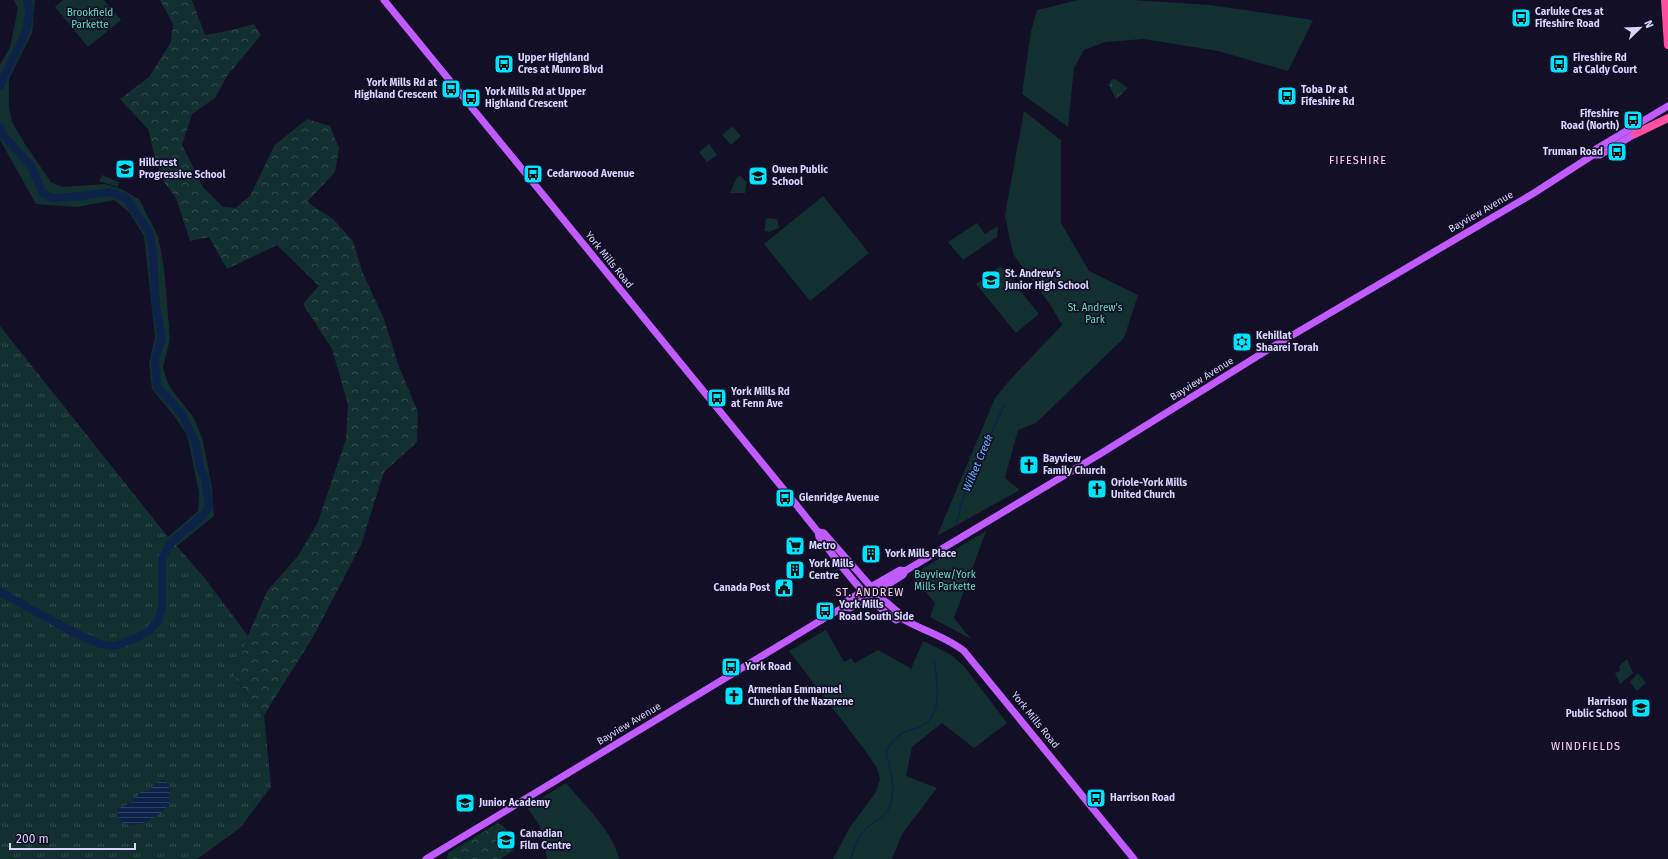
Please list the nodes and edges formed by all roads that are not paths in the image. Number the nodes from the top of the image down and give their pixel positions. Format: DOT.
graph roads {
  1 [pos="384,0"];
  2 [pos="1665,0"];
  3 [pos="1668,45"];
  4 [pos="1668,106"];
  5 [pos="1668,115"];
  6 [pos="1668,118"];
  7 [pos="1635,134"];
  8 [pos="1593,155"];
  9 [pos="818,532"];
  10 [pos="905,571"];
  11 [pos="870,586"];
  12 [pos="863,591"];
  13 [pos="876,593"];
  14 [pos="868,598"];
  15 [pos="844,608"];
  16 [pos="901,618"];
  17 [pos="426,859"];
  18 [pos="1134,859"];
  1 -- 9 [label="main road, York Mills Road"];
  2 -- 3 [label="highway"];
  4 -- 8 [label="main road, Bayview Avenue"];
  5 -- 7 [label="main road, Bayview Avenue"];
  6 -- 7 [label="highway"];
  7 -- 8 [label="main road, Bayview Avenue"];
  8 -- 10 [label="main road, Bayview Avenue"];
  9 -- 11 [label="main road, York Mills Road"];
  9 -- 12 [label="main road, York Mills Road"];
  10 -- 11 [label="main road, Bayview Avenue"];
  10 -- 13 [label="main road, Bayview Avenue"];
  11 -- 12 [label="main road, Bayview Avenue"];
  11 -- 13 [label="main road, York Mills Road"];
  12 -- 14 [label="main road, York Mills Road"];
  12 -- 15 [label="main road, Bayview Avenue"];
  13 -- 14 [label="main road, Bayview Avenue"];
  13 -- 16 [label="main road, York Mills Road"];
  14 -- 15 [label="main road, Bayview Avenue"];
  14 -- 16 [label="main road, York Mills Road"];
  15 -- 17 [label="main road, Bayview Avenue"];
  16 -- 18 [label="main road, York Mills Road"];
}
